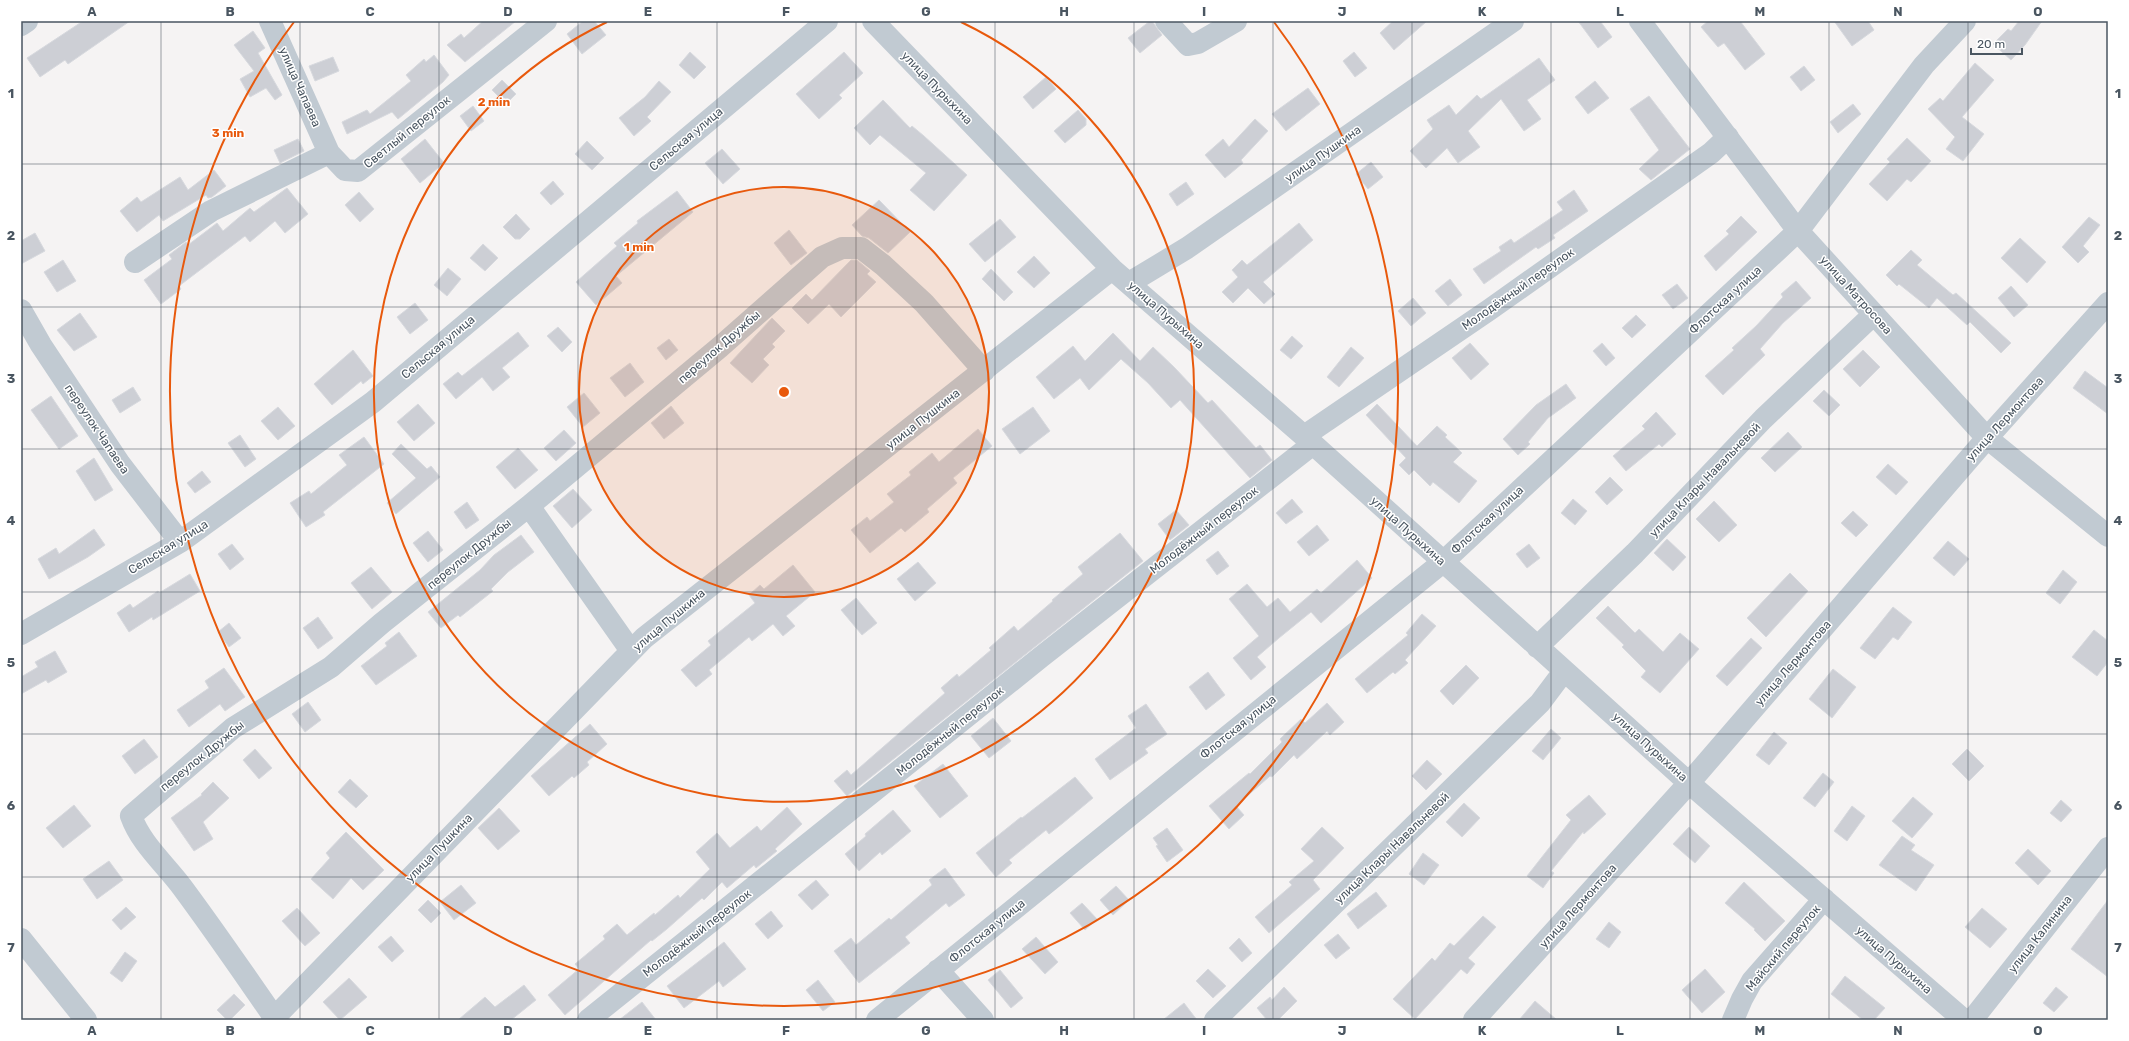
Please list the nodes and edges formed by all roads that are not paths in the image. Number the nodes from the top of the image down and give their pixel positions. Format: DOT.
graph roads {
  1 [pos="27,21"];
  2 [pos="270,21"];
  3 [pos="546,21"];
  4 [pos="827,21"];
  5 [pos="872,21"];
  6 [pos="1166,21"];
  7 [pos="1236,21"];
  8 [pos="1513,21"];
  9 [pos="1640,21"];
  10 [pos="1965,21"];
  11 [pos="21,25"];
  12 [pos="1728,137"];
  13 [pos="329,152"];
  14 [pos="1798,231"];
  15 [pos="135,262"];
  16 [pos="1112,269"];
  17 [pos="1129,283"];
  18 [pos="2108,303"];
  19 [pos="21,310"];
  20 [pos="1874,314"];
  21 [pos="984,371"];
  22 [pos="1987,438"];
  23 [pos="1308,440"];
  24 [pos="529,506"];
  25 [pos="2108,536"];
  26 [pos="180,542"];
  27 [pos="1442,562"];
  28 [pos="21,634"];
  29 [pos="1537,647"];
  30 [pos="631,651"];
  31 [pos="1564,671"];
  32 [pos="1690,783"];
  33 [pos="2108,848"];
  34 [pos="1824,899"];
  35 [pos="21,939"];
  36 [pos="938,970"];
  37 [pos="273,1019"];
  38 [pos="86,1020"];
  39 [pos="588,1020"];
  40 [pos="877,1020"];
  41 [pos="983,1020"];
  42 [pos="1215,1020"];
  43 [pos="1474,1020"];
  44 [pos="1733,1020"];
  45 [pos="1964,1020"];
  46 [pos="1972,1020"];
  1 -- 11 [label="street"];
  2 -- 13 [label="street, улица Чапаева"];
  3 -- 13 [label="street, Светлый переулок"];
  4 -- 26 [label="street, Сельская улица"];
  5 -- 16 [label="street, улица Пурыхина"];
  6 -- 7 [label="street"];
  8 -- 17 [label="street, улица Пушкина"];
  9 -- 12 [label="street, улица Матросова"];
  10 -- 14 [label="street, Флотская улица"];
  12 -- 14 [label="street, улица Матросова"];
  12 -- 23 [label="street, Молодёжный переулок"];
  13 -- 15 [label="street"];
  14 -- 20 [label="street, улица Матросова"];
  14 -- 27 [label="street, Флотская улица"];
  16 -- 17 [label="street, улица Пурыхина"];
  16 -- 21 [label="street, улица Пушкина"];
  17 -- 23 [label="street, улица Пурыхина"];
  18 -- 22 [label="street, улица Лермонтова"];
  19 -- 26 [label="street, переулок Чапаева"];
  20 -- 22 [label="street, улица Матросова"];
  20 -- 29 [label="street, улица Клары Навальневой"];
  21 -- 24 [label="street, переулок Дружбы"];
  21 -- 30 [label="street, улица Пушкина"];
  22 -- 25 [label="street, улица Матросова"];
  22 -- 32 [label="street, улица Лермонтова"];
  23 -- 27 [label="street, улица Пурыхина"];
  23 -- 39 [label="street, Молодёжный переулок"];
  24 -- 30 [label="street"];
  24 -- 37 [label="street, переулок Дружбы"];
  26 -- 28 [label="street, Сельская улица"];
  27 -- 29 [label="street, улица Пурыхина"];
  27 -- 36 [label="street, Флотская улица"];
  29 -- 31 [label="street, улица Пурыхина"];
  30 -- 37 [label="street, улица Пушкина"];
  31 -- 32 [label="street, улица Пурыхина"];
  31 -- 42 [label="street, улица Клары Навальневой"];
  32 -- 34 [label="street, улица Пурыхина"];
  32 -- 43 [label="street, улица Лермонтова"];
  33 -- 46 [label="street, улица Калинина"];
  34 -- 44 [label="street, Майский переулок"];
  34 -- 45 [label="street, улица Пурыхина"];
  35 -- 38 [label="street"];
  36 -- 40 [label="street, Флотская улица"];
  36 -- 41 [label="street"];
}
